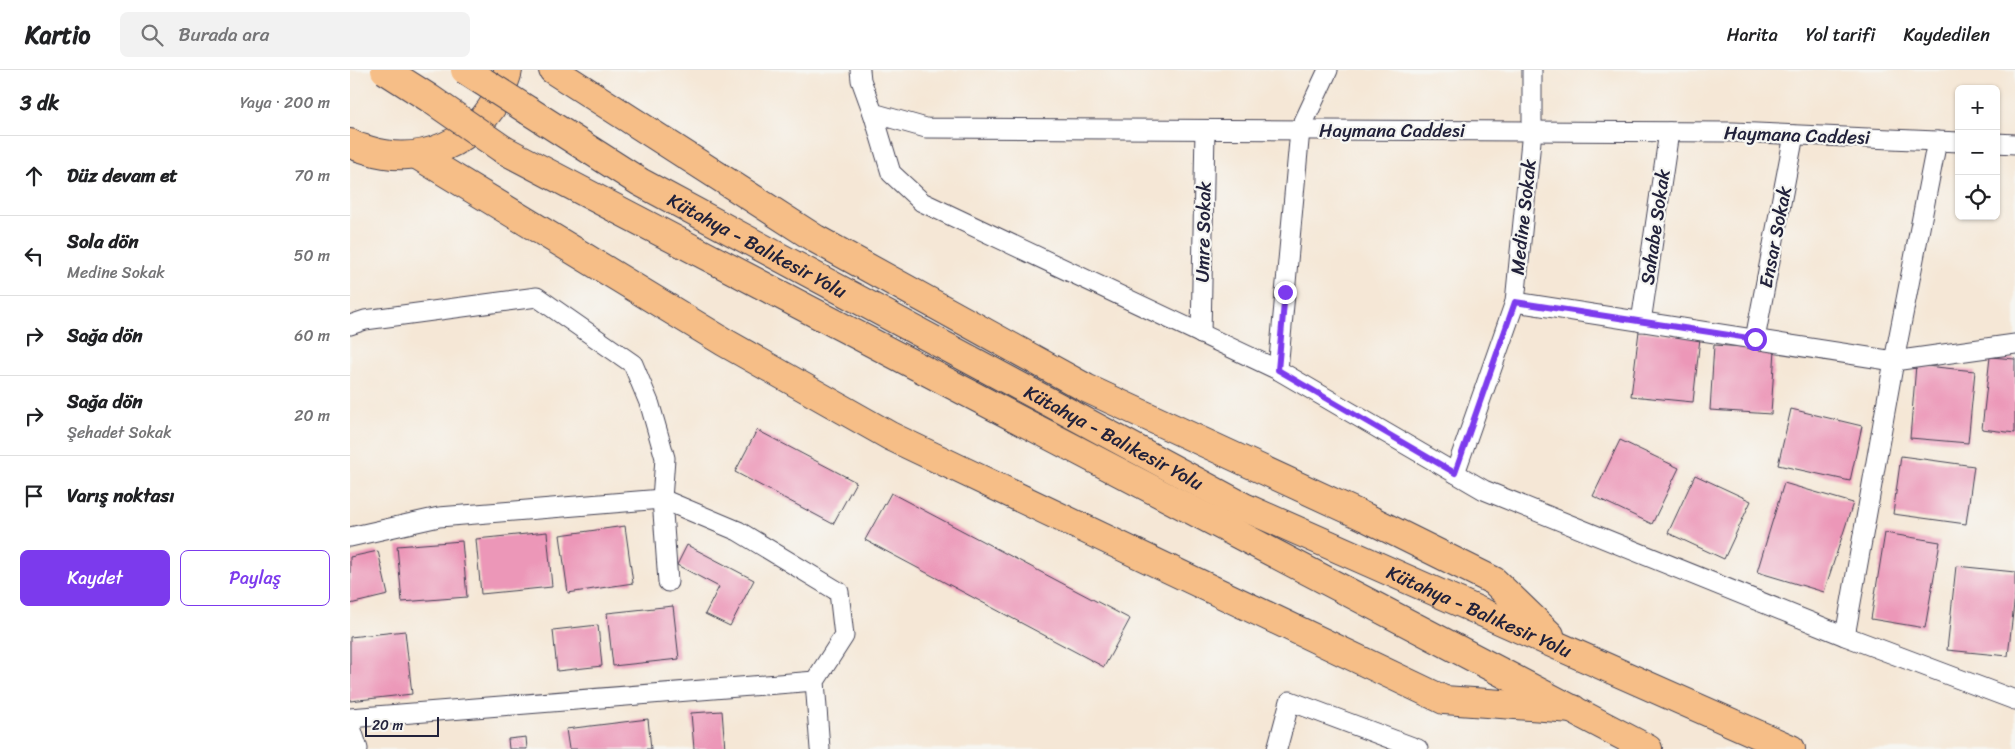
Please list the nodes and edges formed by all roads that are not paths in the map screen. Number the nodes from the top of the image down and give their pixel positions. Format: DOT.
graph roads {
  1 [pos="385,70"];
  2 [pos="465,70"];
  3 [pos="508,70"];
  4 [pos="553,70"];
  5 [pos="860,70"];
  6 [pos="1328,70"];
  7 [pos="1532,70"];
  8 [pos="873,113"];
  9 [pos="1205,130"];
  10 [pos="1300,130"];
  11 [pos="1532,131"];
  12 [pos="1669,132"];
  13 [pos="1794,135"];
  14 [pos="1937,141"];
  15 [pos="1955,142"];
  16 [pos="2000,143"];
  17 [pos="2015,144"];
  18 [pos="351,145"];
  19 [pos="417,155"];
  20 [pos="1515,302"];
  21 [pos="1641,322"];
  22 [pos="350,325"];
  23 [pos="1201,334"];
  24 [pos="1755,339"];
  25 [pos="2015,344"];
  26 [pos="1894,361"];
  27 [pos="1278,370"];
  28 [pos="1455,473"];
  29 [pos="662,500"];
  30 [pos="350,537"];
  31 [pos="668,582"];
  32 [pos="1845,636"];
  33 [pos="1563,648"];
  34 [pos="815,681"];
  35 [pos="2015,700"];
  36 [pos="1573,709"];
  37 [pos="350,718"];
  38 [pos="350,724"];
  39 [pos="358,749"];
  40 [pos="820,749"];
  41 [pos="1277,749"];
  42 [pos="1418,749"];
  43 [pos="1648,749"];
  44 [pos="1791,749"];
  1 -- 36 [label="highway, Kütahya - Balıkesir Yolu, bridge"];
  2 -- 33 [label="highway, Kütahya - Balıkesir Yolu, bridge"];
  3 -- 19 [label="highway"];
  4 -- 33 [label="highway"];
  5 -- 8 [label="street"];
  6 -- 10 [label="street"];
  7 -- 11 [label="street, Medine Sokak"];
  8 -- 9 [label="street, Haymana Caddesi"];
  8 -- 23 [label="street"];
  9 -- 10 [label="street, Haymana Caddesi"];
  9 -- 23 [label="street, Umre Sokak"];
  10 -- 11 [label="street, Haymana Caddesi"];
  10 -- 27 [label="street"];
  11 -- 12 [label="street, Haymana Caddesi"];
  11 -- 20 [label="street, Medine Sokak"];
  12 -- 13 [label="street, Haymana Caddesi"];
  12 -- 21 [label="street, Sahabe Sokak"];
  13 -- 14 [label="street, Haymana Caddesi"];
  13 -- 24 [label="street, Ensar Sokak"];
  14 -- 15 [label="street, Haymana Caddesi"];
  14 -- 26 [label="street"];
  16 -- 17 [label="street"];
  18 -- 19 [label="highway"];
  19 -- 36 [label="highway"];
  20 -- 21 [label="street"];
  20 -- 28 [label="street, Medine Sokak"];
  21 -- 24 [label="street"];
  22 -- 29 [label="street"];
  23 -- 27 [label="street"];
  24 -- 26 [label="street"];
  25 -- 26 [label="street"];
  26 -- 32 [label="street"];
  27 -- 28 [label="street"];
  28 -- 32 [label="street"];
  29 -- 30 [label="street"];
  29 -- 31 [label="street"];
  29 -- 34 [label="street"];
  32 -- 35 [label="street"];
  33 -- 44 [label="highway, Kütahya - Balıkesir Yolu"];
  34 -- 37 [label="street"];
  34 -- 40 [label="street"];
  36 -- 43 [label="highway, Kütahya - Balıkesir Yolu"];
  38 -- 39 [label="street"];
  41 -- 42 [label="street"];
}
